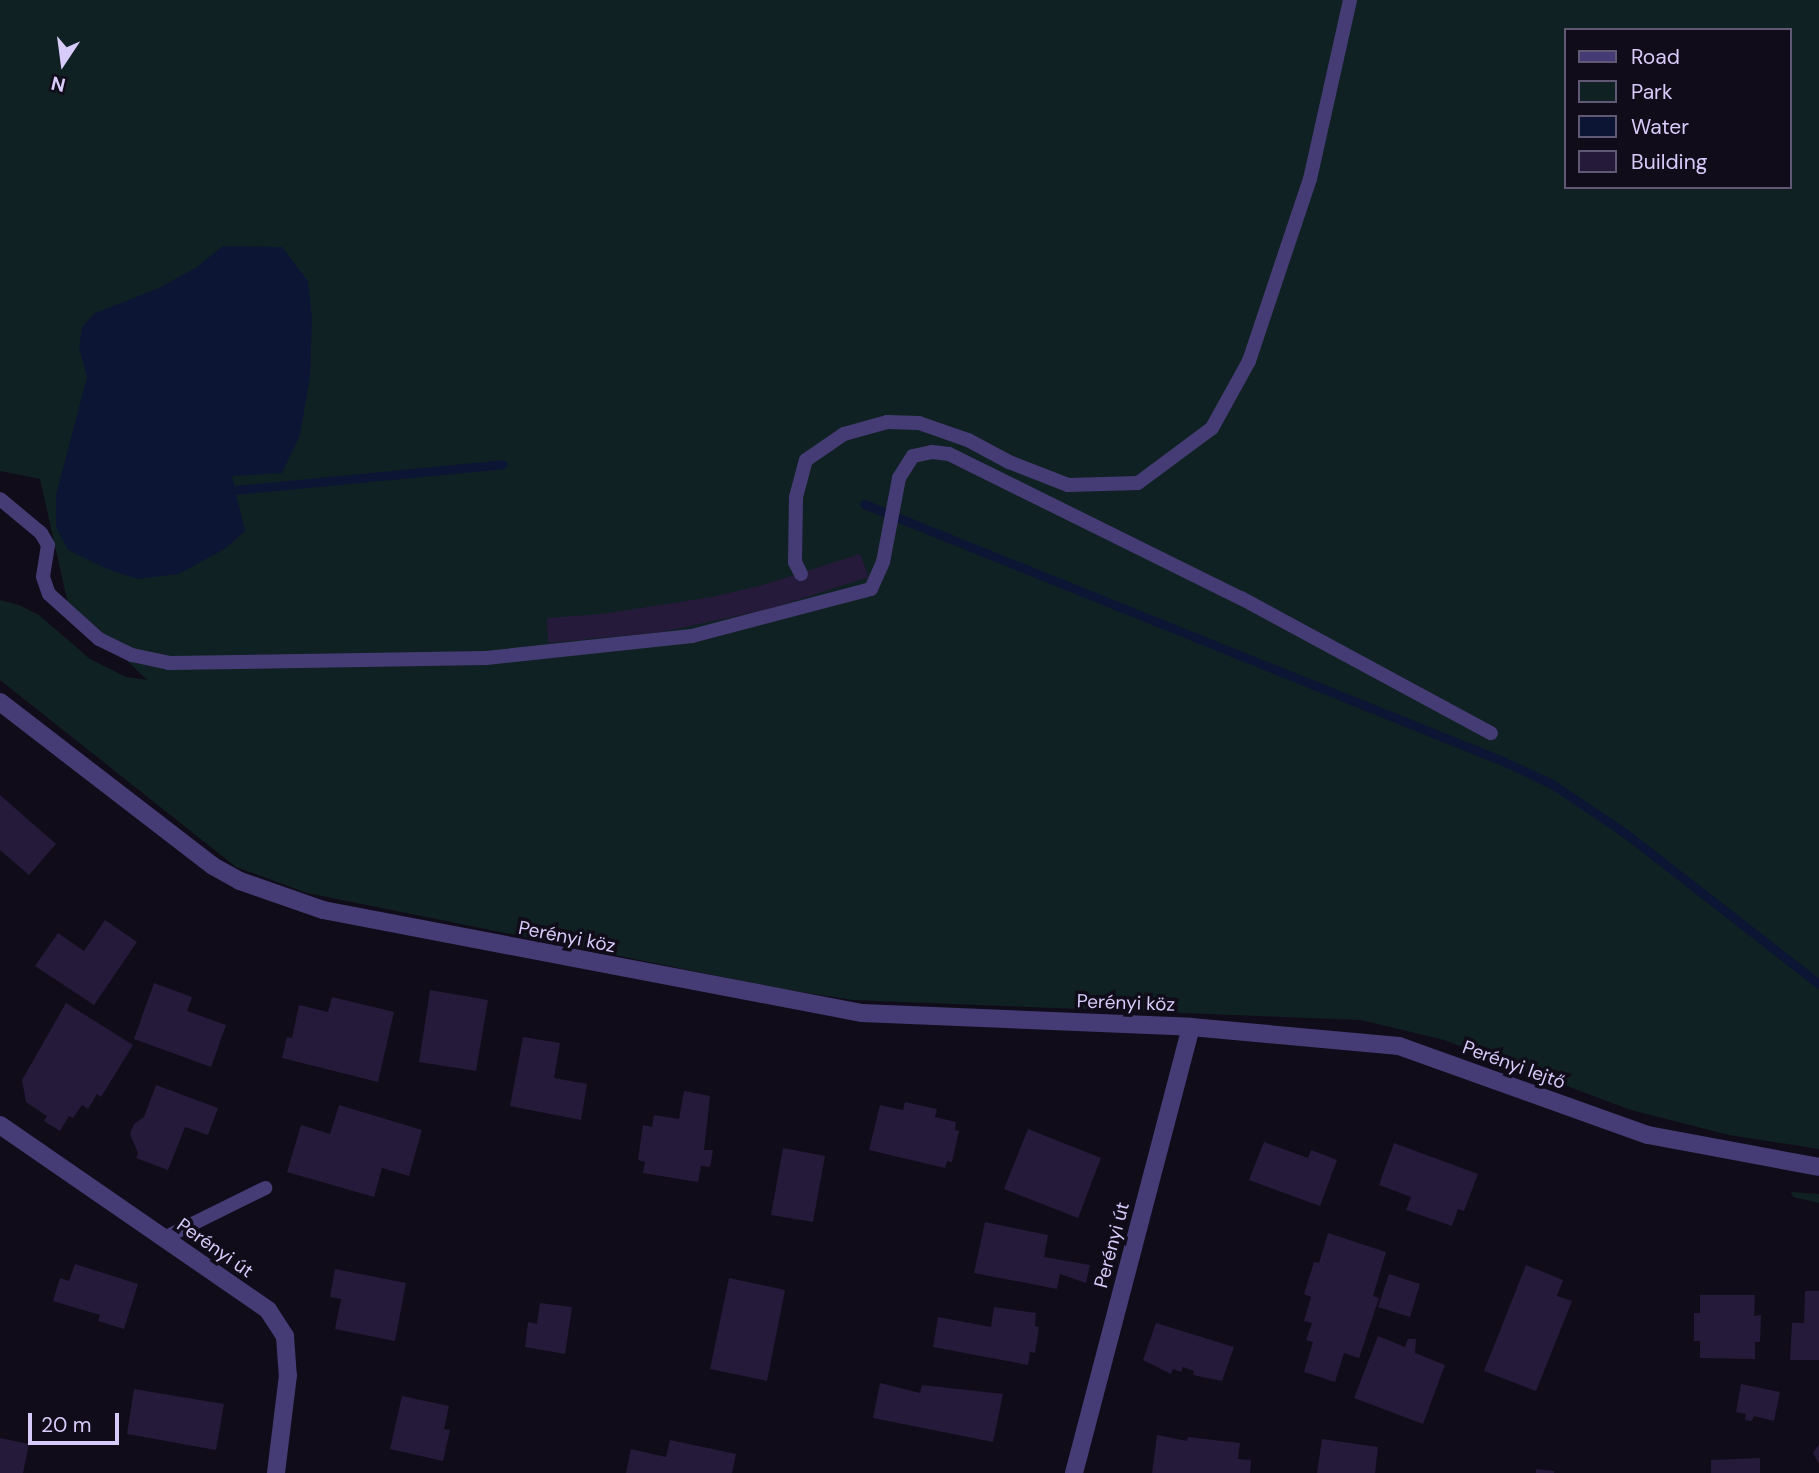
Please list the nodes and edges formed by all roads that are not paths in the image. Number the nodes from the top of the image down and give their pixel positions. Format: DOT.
graph roads {
  1 [pos="1350,0"];
  2 [pos="940,431"];
  3 [pos="932,452"];
  4 [pos="0,499"];
  5 [pos="801,574"];
  6 [pos="0,702"];
  7 [pos="1491,733"];
  8 [pos="1191,1027"];
  9 [pos="0,1125"];
  10 [pos="1819,1167"];
  11 [pos="265,1188"];
  12 [pos="164,1238"];
  13 [pos="276,1473"];
  14 [pos="1074,1473"];
  1 -- 2 [label="lane"];
  2 -- 3 [label="lane"];
  2 -- 5 [label="lane"];
  3 -- 4 [label="lane"];
  3 -- 7 [label="lane"];
  6 -- 8 [label="street, Perényi köz"];
  8 -- 10 [label="street, Perényi lejtő"];
  8 -- 14 [label="street, Perényi út"];
  9 -- 12 [label="street, Perényi út"];
  11 -- 12 [label="lane"];
  12 -- 13 [label="street, Perényi út"];
}
